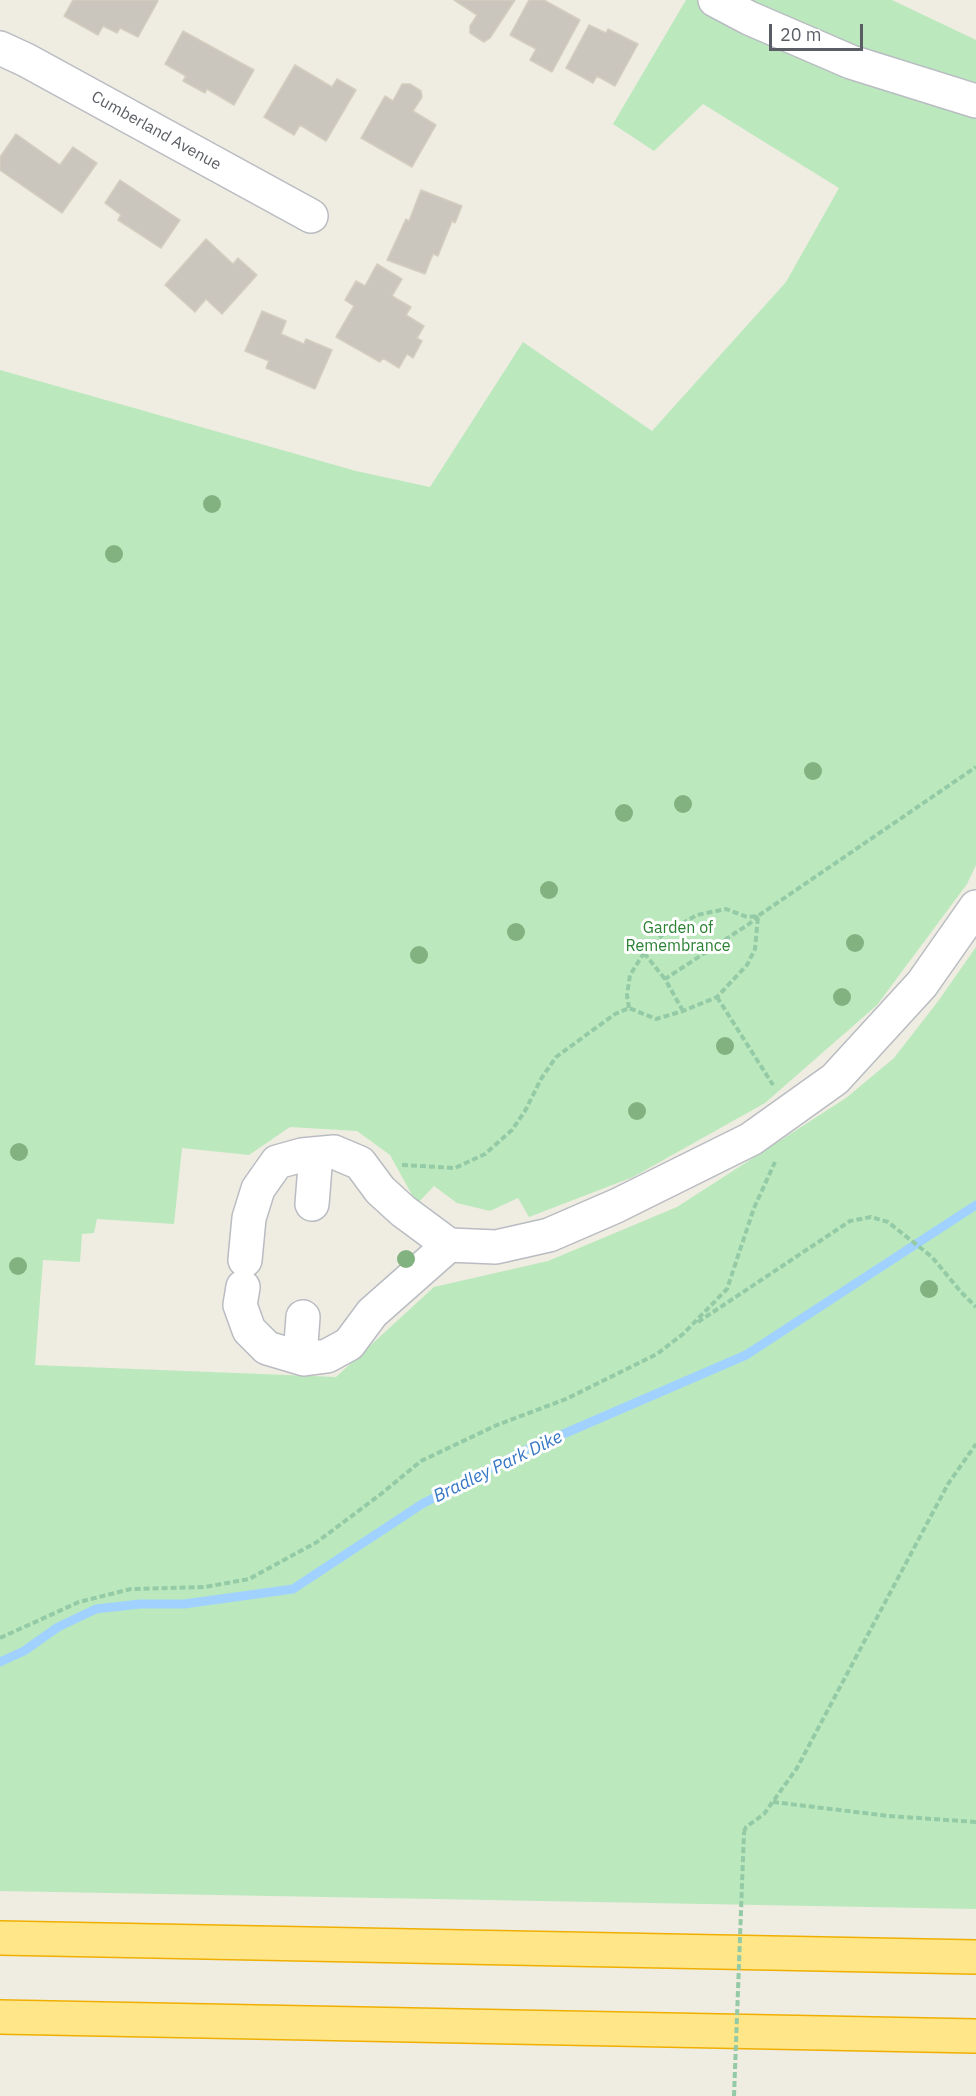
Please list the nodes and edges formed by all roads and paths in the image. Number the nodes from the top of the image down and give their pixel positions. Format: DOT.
graph roads {
  1 [pos="716,0"];
  2 [pos="0,48"];
  3 [pos="976,101"];
  4 [pos="311,216"];
  5 [pos="976,766"];
  6 [pos="976,907"];
  7 [pos="758,916"];
  8 [pos="644,953"];
  9 [pos="665,979"];
  10 [pos="717,997"];
  11 [pos="629,1008"];
  12 [pos="683,1011"];
  13 [pos="792,1109"];
  14 [pos="316,1154"];
  15 [pos="776,1159"];
  16 [pos="360,1163"];
  17 [pos="312,1204"];
  18 [pos="449,1245"];
  19 [pos="976,1307"];
  20 [pos="303,1317"];
  21 [pos="690,1328"];
  22 [pos="300,1358"];
  23 [pos="976,1444"];
  24 [pos="0,1638"];
  25 [pos="772,1802"];
  26 [pos="976,1822"];
  27 [pos="0,1938"];
  28 [pos="976,1957"];
  29 [pos="0,2018"];
  30 [pos="976,2036"];
  31 [pos="734,2096"];
  1 -- 3 [label="street"];
  2 -- 4 [label="street, Cumberland Avenue"];
  5 -- 7 [label="path"];
  6 -- 13 [label="street"];
  7 -- 8 [label="path"];
  7 -- 9 [label="path"];
  7 -- 10 [label="path"];
  8 -- 9 [label="path"];
  8 -- 11 [label="path"];
  9 -- 12 [label="path"];
  10 -- 12 [label="path"];
  10 -- 13 [label="path"];
  11 -- 12 [label="path"];
  11 -- 16 [label="path"];
  13 -- 18 [label="street"];
  14 -- 16 [label="street"];
  14 -- 17 [label="street"];
  14 -- 22 [label="street"];
  15 -- 21 [label="path"];
  16 -- 18 [label="street"];
  18 -- 22 [label="street"];
  19 -- 21 [label="path"];
  20 -- 22 [label="street"];
  21 -- 24 [label="path"];
  23 -- 25 [label="path"];
  25 -- 26 [label="path"];
  25 -- 31 [label="path, bridge"];
  27 -- 28 [label="highway"];
  29 -- 30 [label="highway"];
}
